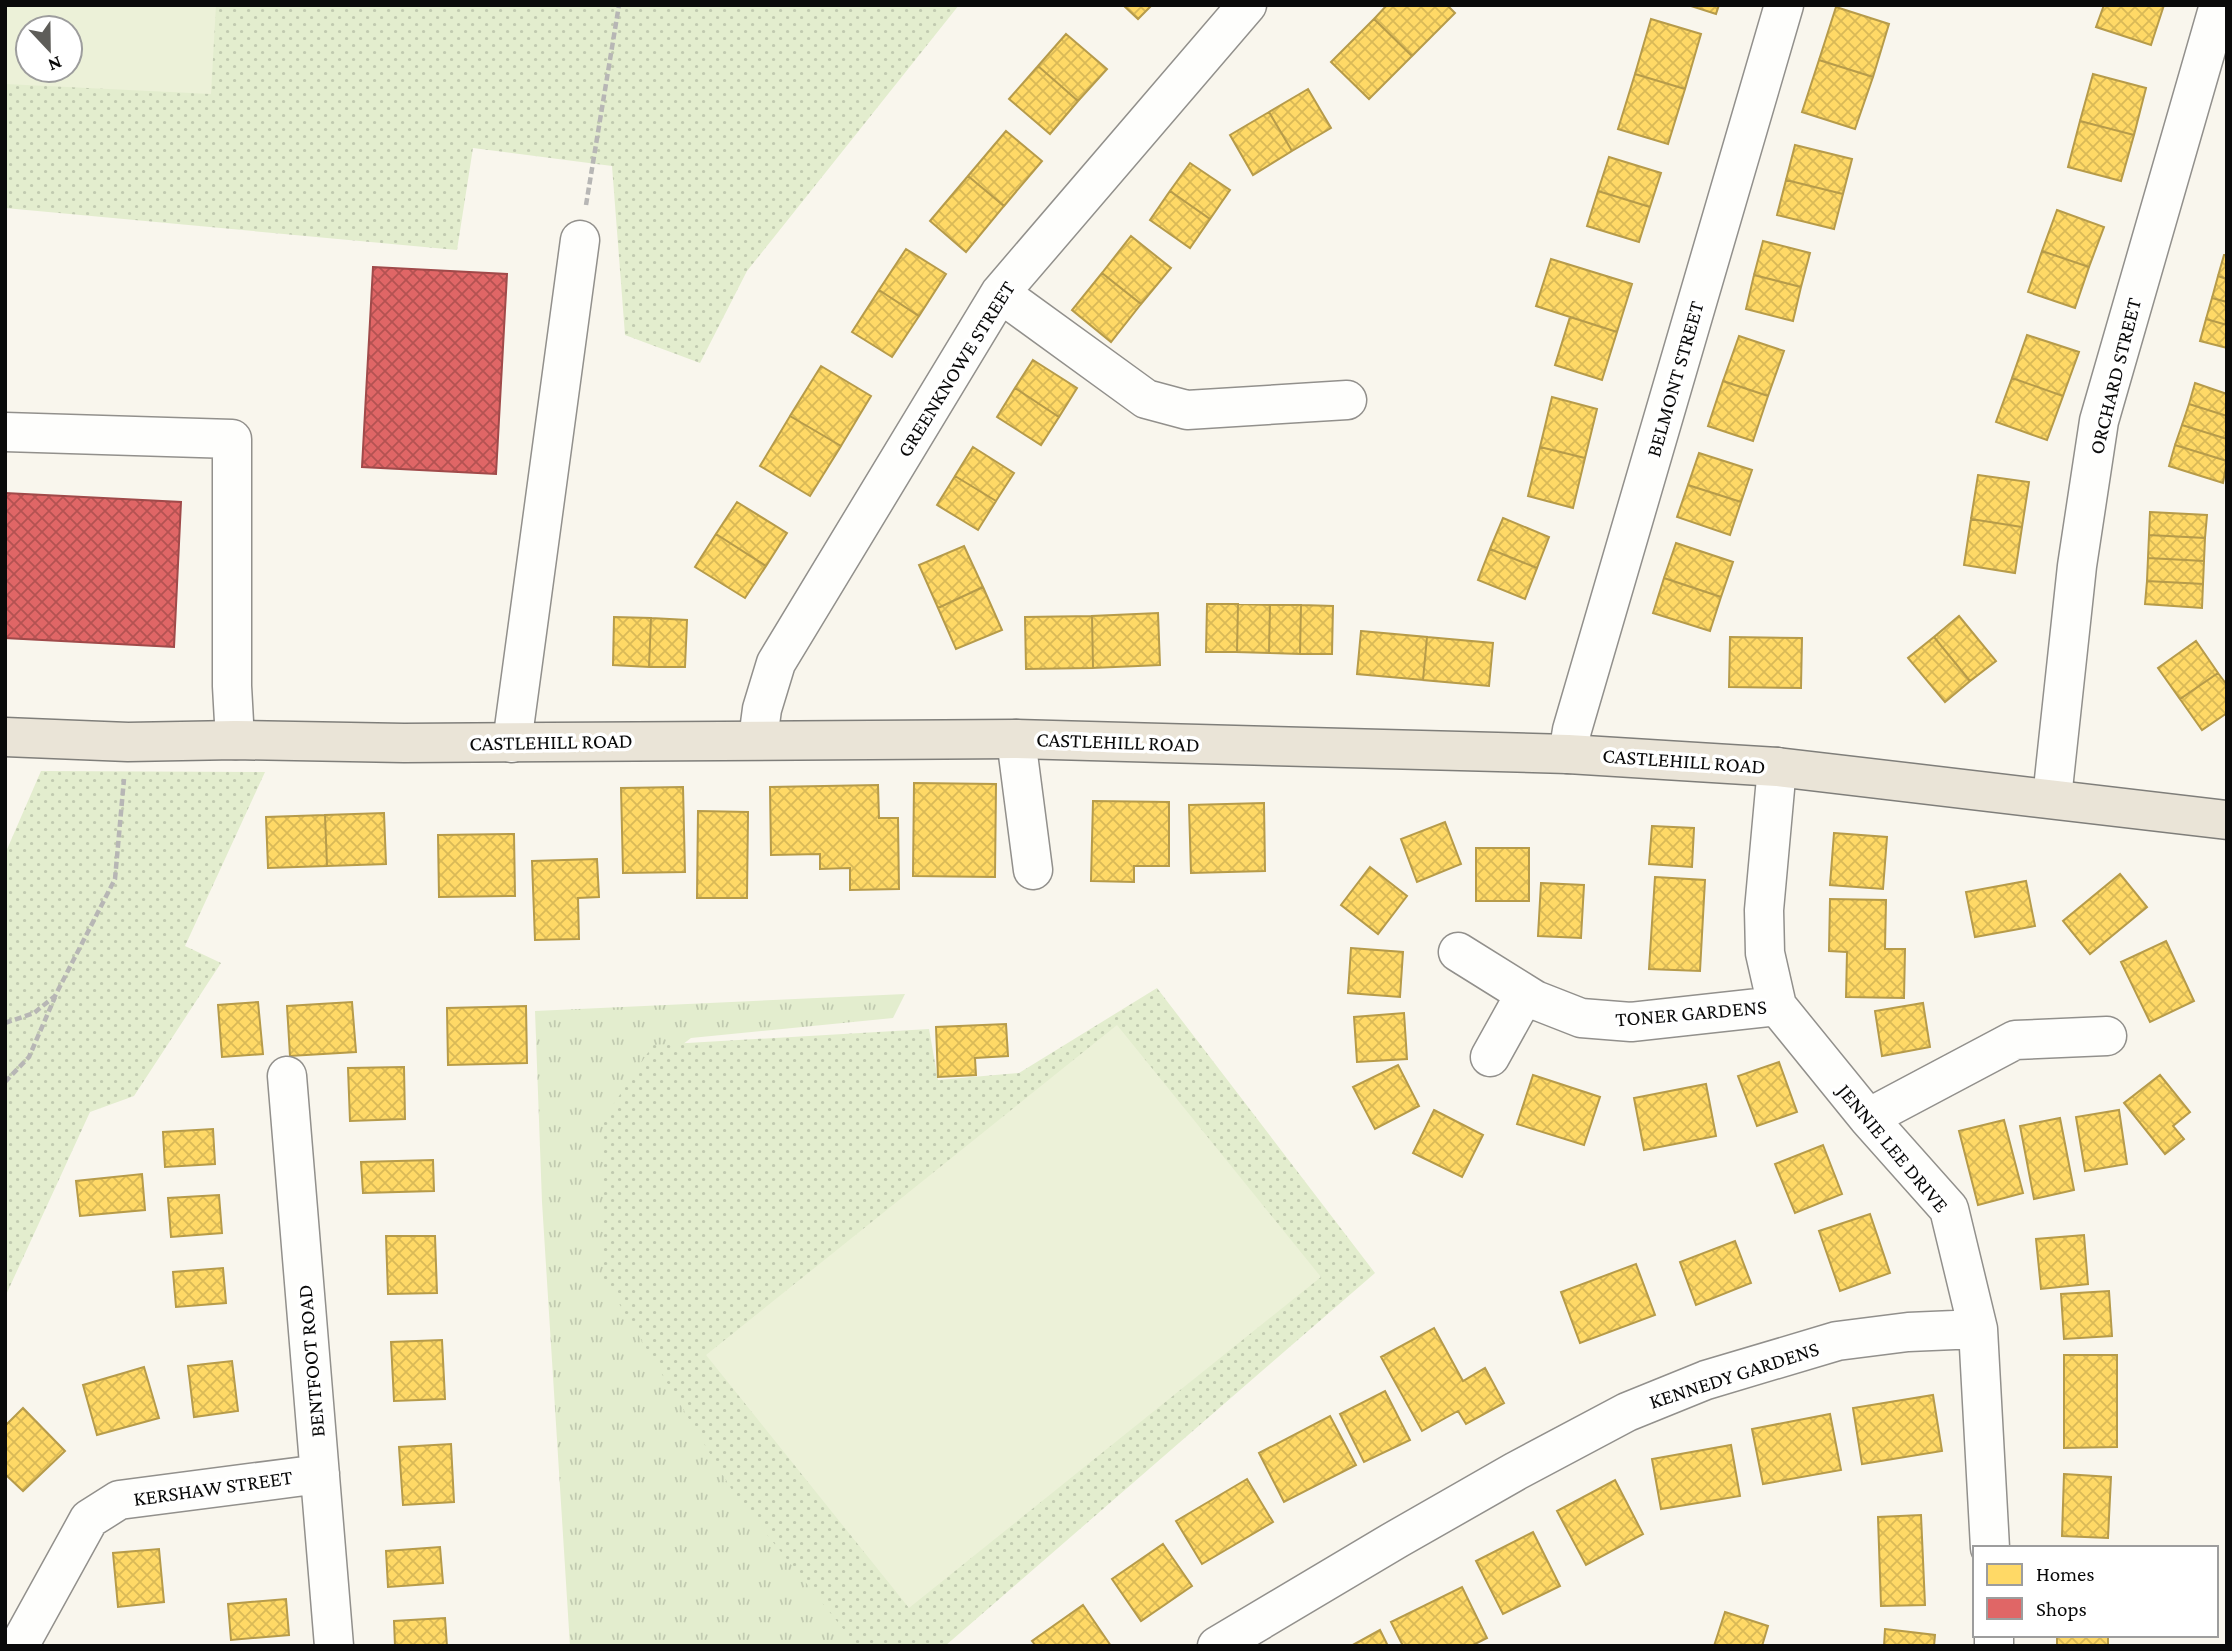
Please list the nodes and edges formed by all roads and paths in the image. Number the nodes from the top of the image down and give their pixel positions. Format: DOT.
graph roads {
  1 [pos="619,5"];
  2 [pos="1247,5"];
  3 [pos="1784,5"];
  4 [pos="2218,5"];
  5 [pos="580,240"];
  6 [pos="1000,293"];
  7 [pos="1347,400"];
  8 [pos="5,432"];
  9 [pos="5,737"];
  10 [pos="758,739"];
  11 [pos="1016,739"];
  12 [pos="235,740"];
  13 [pos="128,742"];
  14 [pos="512,743"];
  15 [pos="1568,754"];
  16 [pos="1777,767"];
  17 [pos="2052,798"];
  18 [pos="2227,820"];
  19 [pos="1033,870"];
  20 [pos="1458,952"];
  21 [pos="1525,994"];
  22 [pos="55,996"];
  23 [pos="1777,1006"];
  24 [pos="5,1023"];
  25 [pos="2107,1037"];
  26 [pos="1490,1057"];
  27 [pos="287,1076"];
  28 [pos="5,1082"];
  29 [pos="1868,1118"];
  30 [pos="1978,1329"];
  31 [pos="320,1474"];
  32 [pos="1990,1546"];
  33 [pos="19,1646"];
  34 [pos="334,1646"];
  35 [pos="1217,1646"];
  1 -- 5 [label="path"];
  2 -- 6 [label="street, GREENKNOWE STREET"];
  3 -- 15 [label="street, BELMONT STREET"];
  4 -- 17 [label="street, ORCHARD STREET"];
  5 -- 14 [label="street"];
  6 -- 7 [label="street"];
  6 -- 10 [label="street, GREENKNOWE STREET"];
  8 -- 12 [label="street"];
  9 -- 13 [label="main road, CASTLEHILL ROAD"];
  10 -- 11 [label="main road, CASTLEHILL ROAD"];
  10 -- 14 [label="main road, CASTLEHILL ROAD"];
  11 -- 15 [label="main road, CASTLEHILL ROAD"];
  11 -- 19 [label="street"];
  12 -- 13 [label="main road, CASTLEHILL ROAD"];
  12 -- 14 [label="main road, CASTLEHILL ROAD"];
  13 -- 22 [label="path"];
  15 -- 16 [label="main road, CASTLEHILL ROAD"];
  16 -- 17 [label="main road, CASTLEHILL ROAD"];
  16 -- 23 [label="street, JENNIE LEE DRIVE"];
  17 -- 18 [label="main road, CASTLEHILL ROAD"];
  20 -- 21 [label="street, TONER GARDENS"];
  21 -- 23 [label="street, TONER GARDENS"];
  21 -- 26 [label="street"];
  22 -- 24 [label="path"];
  22 -- 28 [label="path"];
  23 -- 29 [label="street, JENNIE LEE DRIVE"];
  25 -- 29 [label="street"];
  27 -- 31 [label="street, BENTFOOT ROAD"];
  29 -- 30 [label="street, JENNIE LEE DRIVE"];
  30 -- 32 [label="street, JENNIE LEE DRIVE"];
  30 -- 35 [label="street, KENNEDY GARDENS"];
  31 -- 33 [label="street, KERSHAW STREET"];
  31 -- 34 [label="street, BENTFOOT ROAD"];
}
